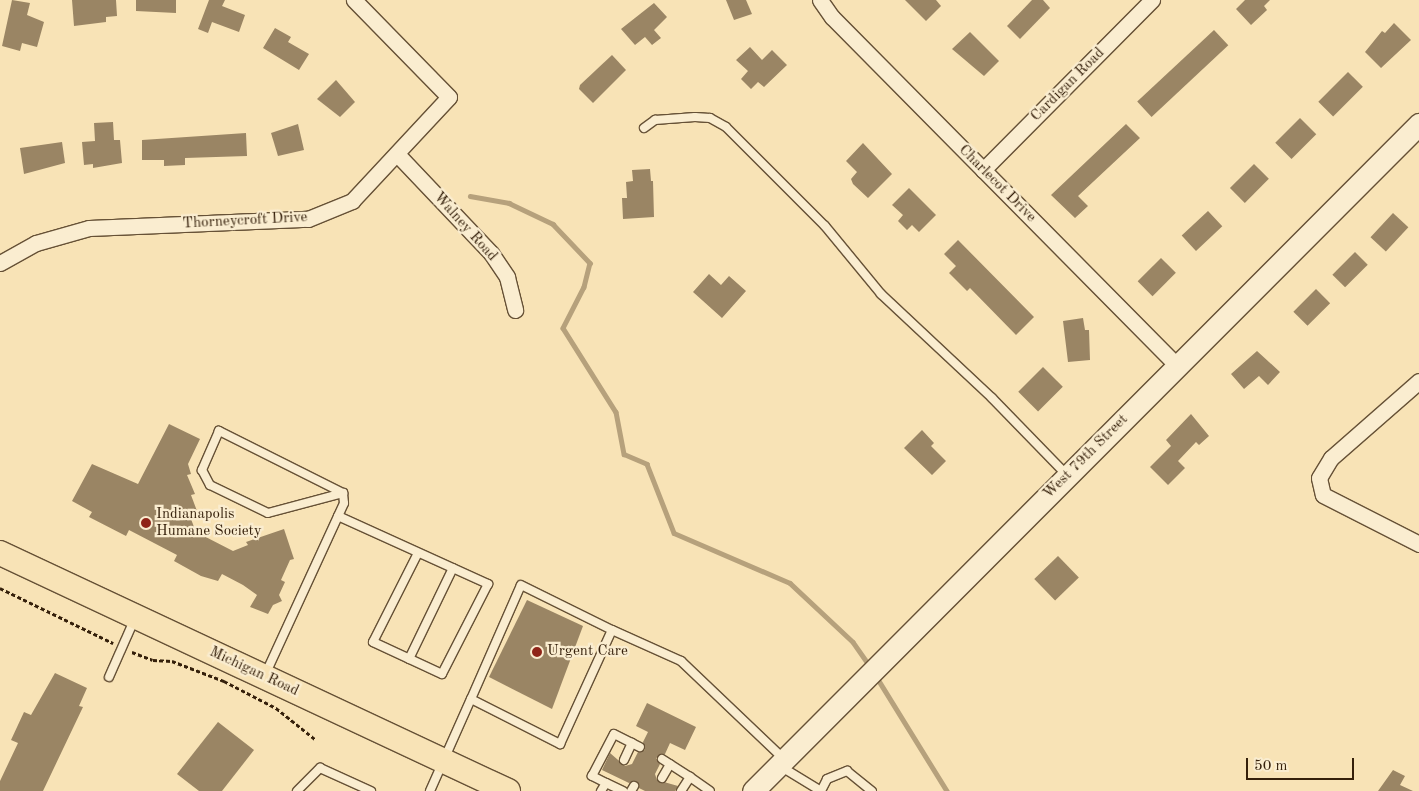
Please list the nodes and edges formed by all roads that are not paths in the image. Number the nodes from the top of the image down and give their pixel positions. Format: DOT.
graph roads {
  1 [pos="354,0"];
  2 [pos="820,0"];
  3 [pos="1152,0"];
  4 [pos="1419,124"];
  5 [pos="644,128"];
  6 [pos="398,154"];
  7 [pos="984,170"];
  8 [pos="0,263"];
  9 [pos="515,310"];
  10 [pos="1177,366"];
  11 [pos="1419,381"];
  12 [pos="1068,476"];
  13 [pos="343,493"];
  14 [pos="338,516"];
  15 [pos="1419,544"];
  16 [pos="0,553"];
  17 [pos="418,553"];
  18 [pos="453,568"];
  19 [pos="135,617"];
  20 [pos="612,630"];
  21 [pos="409,659"];
  22 [pos="109,677"];
  23 [pos="264,677"];
  24 [pos="471,699"];
  25 [pos="662,759"];
  26 [pos="624,760"];
  27 [pos="444,761"];
  28 [pos="782,762"];
  29 [pos="670,764"];
  30 [pos="615,776"];
  31 [pos="690,777"];
  32 [pos="662,778"];
  33 [pos="608,784"];
  34 [pos="296,791"];
  35 [pos="371,791"];
  36 [pos="430,791"];
  37 [pos="508,791"];
  38 [pos="602,791"];
  39 [pos="623,791"];
  40 [pos="681,791"];
  41 [pos="710,791"];
  42 [pos="753,791"];
  43 [pos="821,791"];
  44 [pos="872,791"];
  1 -- 6 [label="street, Thorneycroft Drive"];
  2 -- 7 [label="street, Charlecot Drive"];
  3 -- 7 [label="street, Cardigan Road"];
  4 -- 10 [label="main road, West 79th Street"];
  5 -- 12 [label="lane"];
  6 -- 8 [label="street, Thorneycroft Drive"];
  6 -- 9 [label="street, Walney Road"];
  7 -- 10 [label="street, Charlecot Drive"];
  10 -- 12 [label="main road, West 79th Street"];
  11 -- 15 [label="street"];
  12 -- 28 [label="main road, West 79th Street"];
  13 -- 13 [label="lane"];
  13 -- 14 [label="lane"];
  14 -- 17 [label="lane"];
  14 -- 23 [label="lane"];
  16 -- 19 [label="main road, Michigan Road"];
  17 -- 18 [label="lane"];
  17 -- 21 [label="lane"];
  18 -- 21 [label="lane"];
  18 -- 21 [label="lane"];
  19 -- 22 [label="lane"];
  19 -- 23 [label="main road, Michigan Road"];
  20 -- 24 [label="lane"];
  20 -- 24 [label="lane"];
  20 -- 28 [label="lane"];
  23 -- 27 [label="main road, Michigan Road"];
  24 -- 27 [label="lane"];
  25 -- 29 [label="lane"];
  26 -- 33 [label="lane"];
  27 -- 36 [label="lane"];
  27 -- 37 [label="main road, Michigan Road"];
  28 -- 42 [label="main road, West 79th Street"];
  28 -- 43 [label="lane"];
  29 -- 31 [label="lane"];
  29 -- 32 [label="lane"];
  30 -- 33 [label="lane"];
  31 -- 40 [label="lane"];
  31 -- 41 [label="lane"];
  33 -- 38 [label="lane"];
  33 -- 39 [label="lane"];
  34 -- 35 [label="lane"];
  43 -- 44 [label="lane"];
}
